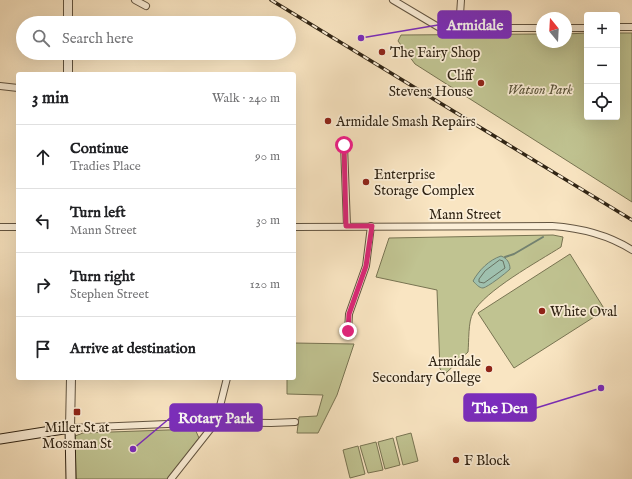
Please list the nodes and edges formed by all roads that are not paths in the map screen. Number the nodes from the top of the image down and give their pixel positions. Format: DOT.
graph roads {
  1 [pos="68,0"];
  2 [pos="136,0"];
  3 [pos="393,0"];
  4 [pos="460,0"];
  5 [pos="146,6"];
  6 [pos="68,16"];
  7 [pos="620,27"];
  8 [pos="632,27"];
  9 [pos="536,28"];
  10 [pos="572,28"];
  11 [pos="584,28"];
  12 [pos="459,29"];
  13 [pos="68,60"];
  14 [pos="68,72"];
  15 [pos="0,86"];
  16 [pos="16,88"];
  17 [pos="344,145"];
  18 [pos="346,226"];
  19 [pos="372,226"];
  20 [pos="16,227"];
  21 [pos="296,227"];
  22 [pos="0,228"];
  23 [pos="632,250"];
  24 [pos="348,331"];
  25 [pos="71,380"];
  26 [pos="226,380"];
  27 [pos="216,422"];
  28 [pos="295,422"];
  29 [pos="70,428"];
  30 [pos="0,439"];
  31 [pos="71,479"];
  32 [pos="171,479"];
  1 -- 6 [label="street"];
  2 -- 5 [label="street"];
  3 -- 12 [label="street"];
  4 -- 12 [label="street"];
  7 -- 8 [label="street"];
  9 -- 12 [label="street"];
  10 -- 11 [label="street"];
  13 -- 14 [label="street"];
  15 -- 16 [label="street"];
  17 -- 18 [label="street"];
  18 -- 19 [label="street, Mann Street"];
  18 -- 21 [label="street, Mann Street"];
  19 -- 23 [label="street, Mann Street"];
  19 -- 24 [label="street"];
  20 -- 22 [label="street"];
  25 -- 29 [label="street"];
  26 -- 27 [label="street"];
  27 -- 28 [label="street"];
  27 -- 29 [label="street"];
  27 -- 32 [label="street"];
  29 -- 30 [label="main road"];
  29 -- 31 [label="main road"];
}
